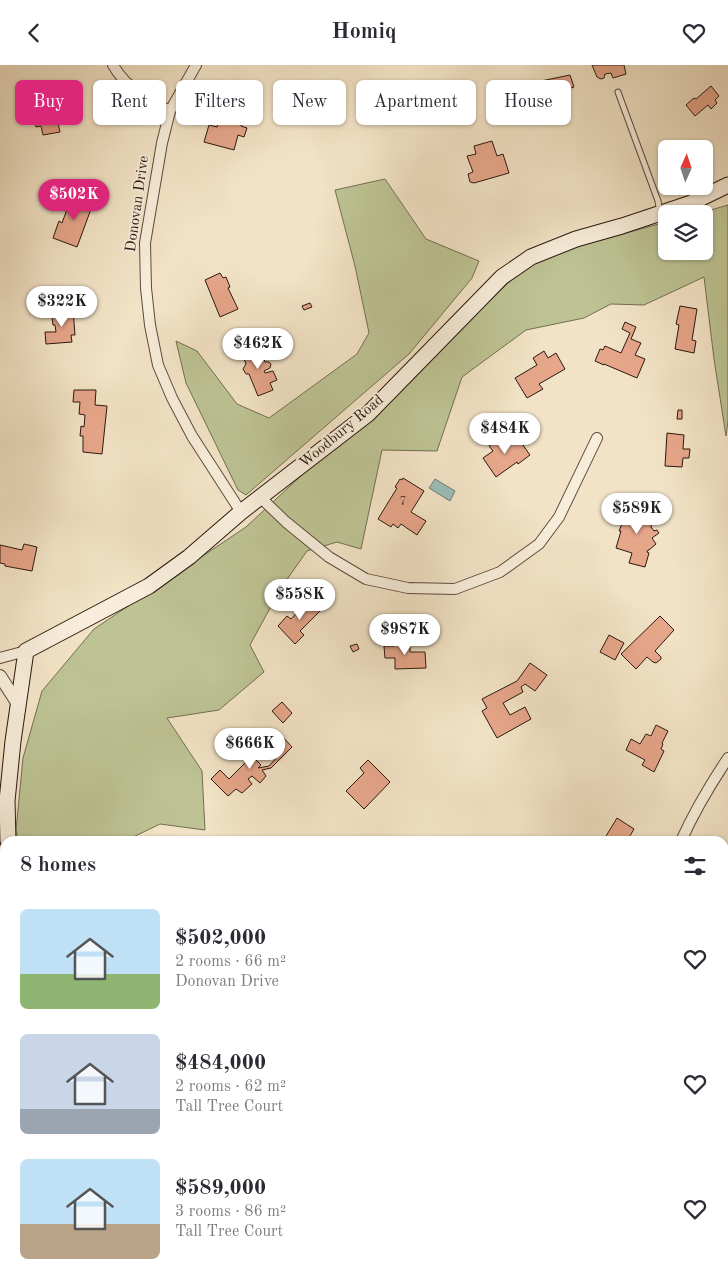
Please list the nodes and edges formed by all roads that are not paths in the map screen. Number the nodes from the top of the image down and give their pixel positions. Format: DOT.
graph roads {
  1 [pos="114,65"];
  2 [pos="196,65"];
  3 [pos="618,91"];
  4 [pos="170,111"];
  5 [pos="728,185"];
  6 [pos="659,205"];
  7 [pos="685,205"];
  8 [pos="658,214"];
  9 [pos="597,439"];
  10 [pos="261,498"];
  11 [pos="241,513"];
  12 [pos="26,651"];
  13 [pos="0,657"];
  14 [pos="0,676"];
  15 [pos="18,704"];
  16 [pos="728,758"];
  17 [pos="8,836"];
  18 [pos="684,836"];
  1 -- 4 [label="street"];
  2 -- 4 [label="street, Donovan Drive"];
  3 -- 6 [label="lane"];
  4 -- 11 [label="street, Donovan Drive"];
  5 -- 7 [label="main road, Woodbury Road"];
  8 -- 10 [label="main road, Woodbury Road"];
  9 -- 10 [label="street"];
  10 -- 11 [label="main road, Woodbury Road"];
  11 -- 12 [label="main road, Woodbury Road"];
  12 -- 13 [label="street"];
  12 -- 15 [label="main road"];
  14 -- 15 [label="street"];
  15 -- 17 [label="main road"];
  16 -- 18 [label="street"];
}
